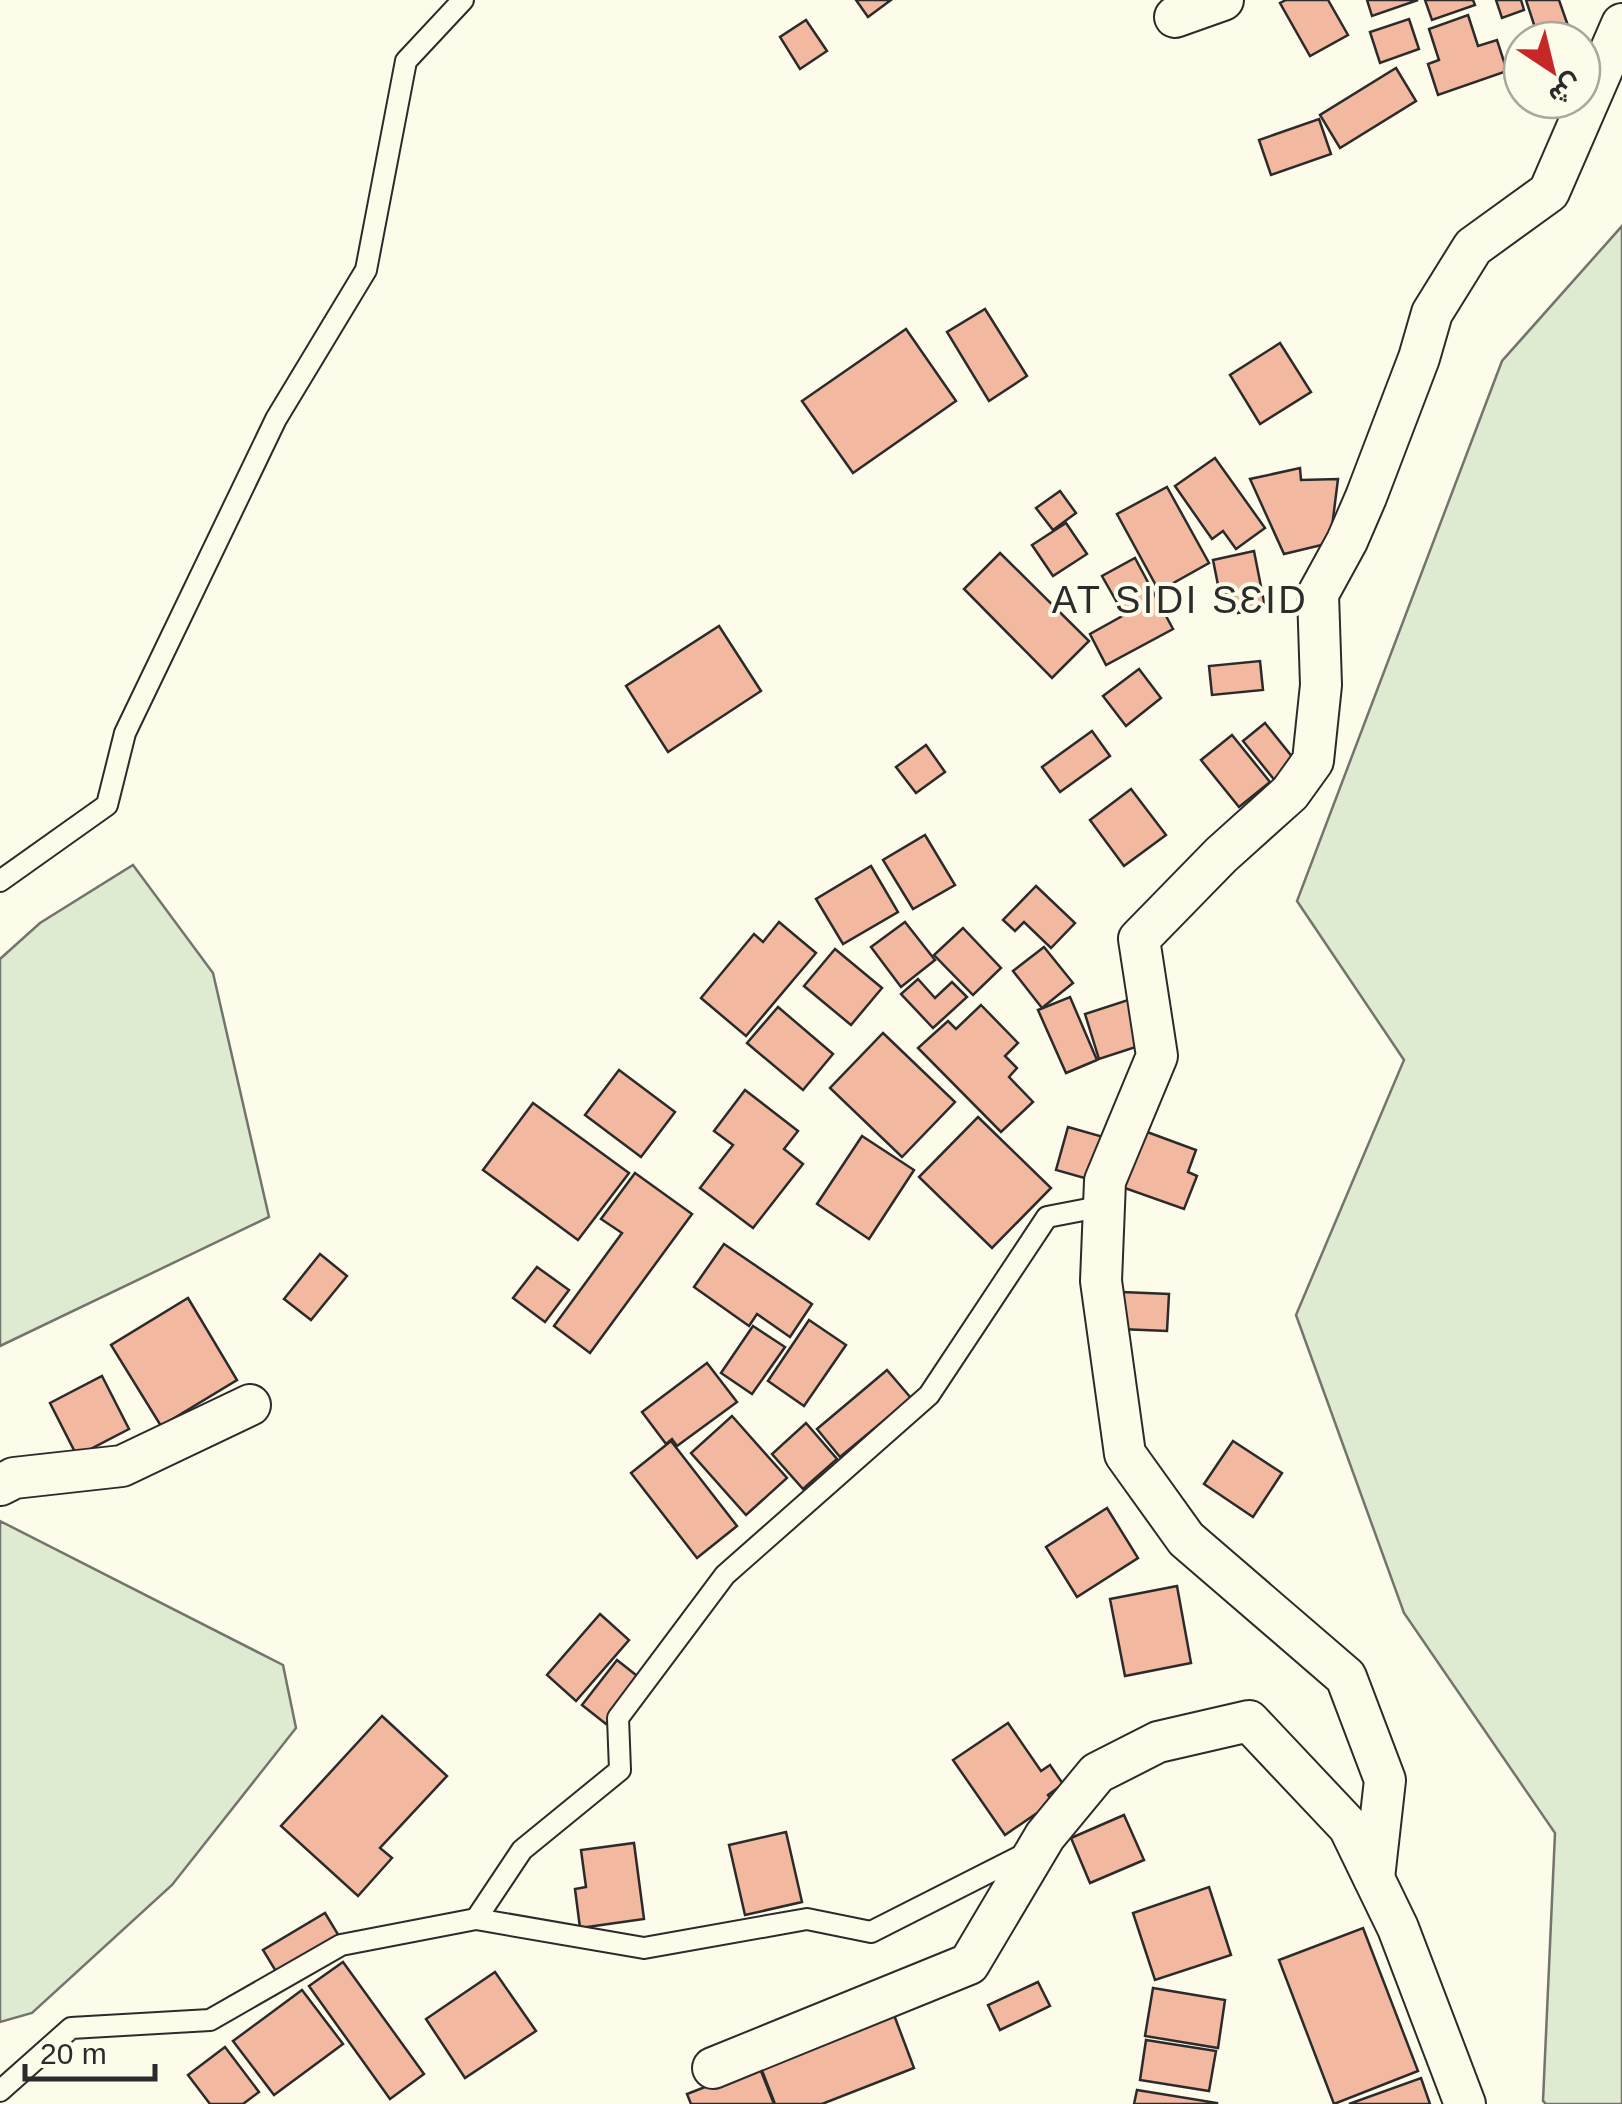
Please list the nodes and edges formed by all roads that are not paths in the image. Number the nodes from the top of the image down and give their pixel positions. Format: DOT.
graph roads {
  1 [pos="462,0"];
  2 [pos="1223,0"];
  3 [pos="1175,17"];
  4 [pos="1622,24"];
  5 [pos="0,881"];
  6 [pos="1104,1206"];
  7 [pos="250,1404"];
  8 [pos="0,1484"];
  9 [pos="1038,1848"];
  10 [pos="1374,1878"];
  11 [pos="476,1919"];
  12 [pos="713,2068"];
  13 [pos="0,2091"];
  14 [pos="1465,2104"];
  1 -- 5 [label="lane"];
  2 -- 3 [label="street"];
  4 -- 6 [label="street"];
  6 -- 10 [label="street"];
  6 -- 11 [label="lane"];
  7 -- 8 [label="street"];
  9 -- 10 [label="street"];
  9 -- 11 [label="lane"];
  9 -- 12 [label="street"];
  10 -- 14 [label="street"];
  11 -- 13 [label="lane"];
}
